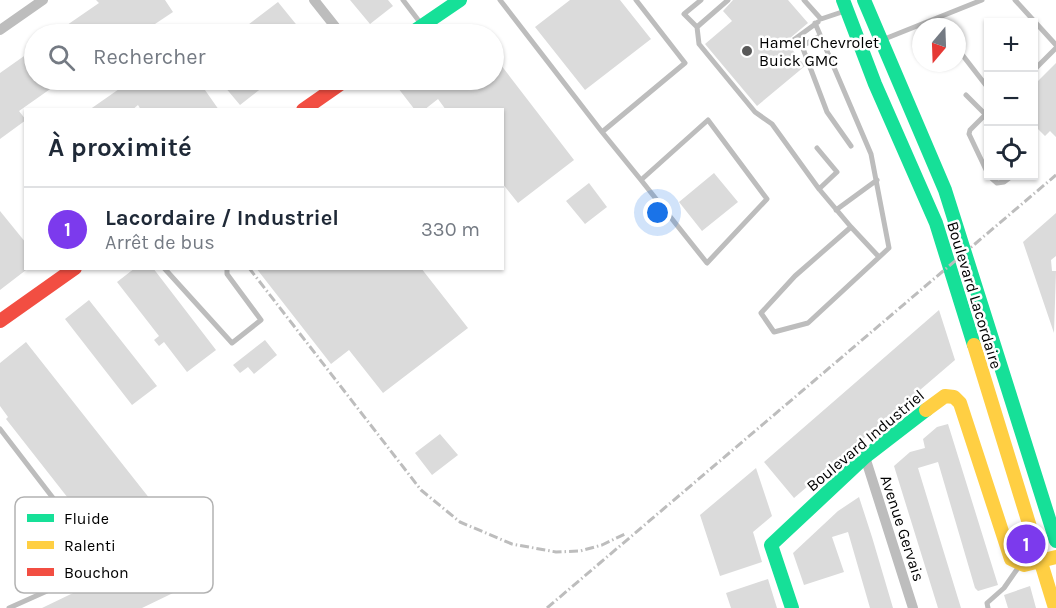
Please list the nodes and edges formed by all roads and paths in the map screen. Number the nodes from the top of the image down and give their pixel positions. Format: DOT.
graph roads {
  1 [pos="43,0"];
  2 [pos="314,0"];
  3 [pos="403,0"];
  4 [pos="460,0"];
  5 [pos="500,0"];
  6 [pos="636,0"];
  7 [pos="701,0"];
  8 [pos="728,0"];
  9 [pos="804,0"];
  10 [pos="864,0"];
  11 [pos="982,0"];
  12 [pos="1015,0"];
  13 [pos="845,5"];
  14 [pos="937,18"];
  15 [pos="821,19"];
  16 [pos="815,23"];
  17 [pos="333,24"];
  18 [pos="421,24"];
  19 [pos="426,24"];
  20 [pos="697,27"];
  21 [pos="912,28"];
  22 [pos="0,30"];
  23 [pos="820,36"];
  24 [pos="880,40"];
  25 [pos="788,44"];
  26 [pos="1056,47"];
  27 [pos="860,49"];
  28 [pos="966,60"];
  29 [pos="1038,66"];
  30 [pos="984,83"];
  31 [pos="332,90"];
  32 [pos="966,95"];
  33 [pos="306,108"];
  34 [pos="984,110"];
  35 [pos="984,116"];
  36 [pos="602,132"];
  37 [pos="851,146"];
  38 [pos="817,148"];
  39 [pos="984,166"];
  40 [pos="641,180"];
  41 [pos="877,180"];
  42 [pos="995,180"];
  43 [pos="1007,180"];
  44 [pos="819,189"];
  45 [pos="836,210"];
  46 [pos="851,227"];
  47 [pos="879,257"];
  48 [pos="72,270"];
  49 [pos="166,270"];
  50 [pos="227,270"];
  51 [pos="0,321"];
  52 [pos="0,429"];
  53 [pos="865,457"];
  54 [pos="52,497"];
  55 [pos="1056,541"];
  56 [pos="1056,557"];
  57 [pos="1041,561"];
  58 [pos="1020,565"];
  59 [pos="43,593"];
  60 [pos="9,608"];
  61 [pos="792,608"];
  62 [pos="914,608"];
  63 [pos="988,608"];
  64 [pos="1055,608"];
  1 -- 22 [label="street"];
  2 -- 17 [label="street"];
  3 -- 18 [label="lane"];
  4 -- 19 [label="main road"];
  5 -- 36 [label="lane"];
  6 -- 36 [label="lane"];
  7 -- 20 [label="lane"];
  8 -- 20 [label="lane"];
  9 -- 15 [label="lane"];
  10 -- 24 [label="main road, Boulevard Lacordaire"];
  11 -- 14 [label="lane"];
  12 -- 26 [label="lane"];
  13 -- 15 [label="lane"];
  13 -- 27 [label="main road, Boulevard Lacordaire"];
  15 -- 16 [label="lane"];
  16 -- 23 [label="lane"];
  16 -- 25 [label="lane"];
  20 -- 44 [label="lane"];
  21 -- 24 [label="lane"];
  23 -- 37 [label="lane"];
  23 -- 41 [label="lane"];
  24 -- 27 [label="lane"];
  24 -- 55 [label="main road, Boulevard Lacordaire"];
  26 -- 29 [label="lane"];
  27 -- 57 [label="main road, Boulevard Lacordaire"];
  28 -- 30 [label="lane"];
  31 -- 33 [label="main road"];
  32 -- 34 [label="lane"];
  35 -- 39 [label="lane"];
  36 -- 40 [label="lane"];
  38 -- 44 [label="lane"];
  40 -- 40 [label="lane"];
  41 -- 45 [label="lane"];
  41 -- 47 [label="lane"];
  42 -- 43 [label="lane"];
  44 -- 45 [label="lane"];
  45 -- 46 [label="lane"];
  46 -- 47 [label="lane"];
  46 -- 47 [label="lane"];
  48 -- 51 [label="main road"];
  49 -- 50 [label="lane"];
  52 -- 54 [label="lane"];
  53 -- 58 [label="main road, Boulevard Industriel"];
  53 -- 61 [label="main road, Boulevard Industriel"];
  53 -- 62 [label="street, Avenue Gervais"];
  56 -- 57 [label="main road"];
  57 -- 58 [label="main road"];
  57 -- 64 [label="main road, Boulevard Lacordaire"];
  58 -- 63 [label="lane"];
  59 -- 60 [label="lane"];
}
